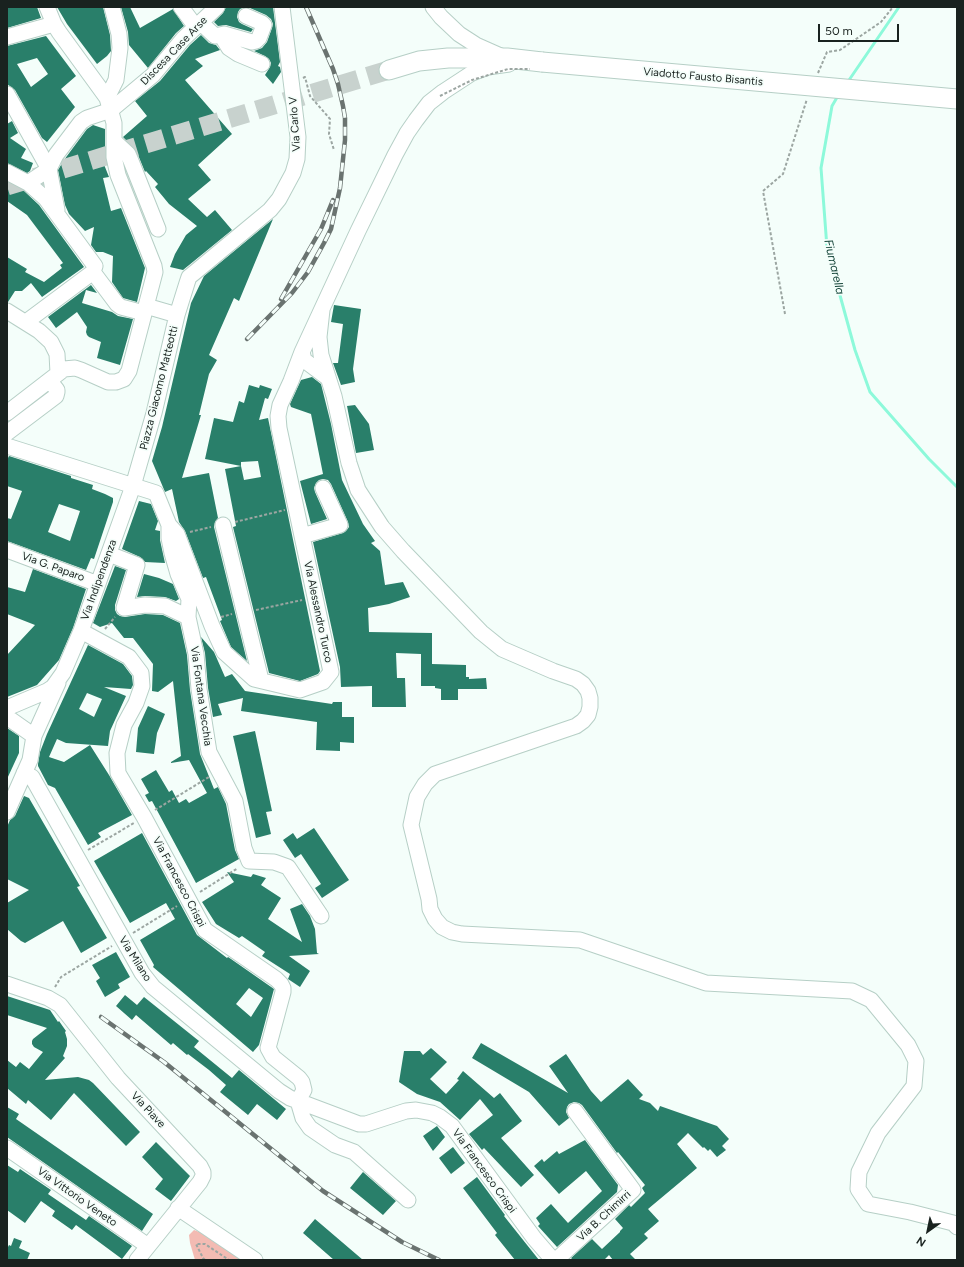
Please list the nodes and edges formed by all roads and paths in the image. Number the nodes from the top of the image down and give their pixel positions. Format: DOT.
graph roads {
  1 [pos="47,7"];
  2 [pos="112,7"];
  3 [pos="181,7"];
  4 [pos="218,7"];
  5 [pos="282,7"];
  6 [pos="433,7"];
  7 [pos="893,7"];
  8 [pos="246,16"];
  9 [pos="54,24"];
  10 [pos="198,25"];
  11 [pos="221,35"];
  12 [pos="7,37"];
  13 [pos="507,58"];
  14 [pos="542,62"];
  15 [pos="262,64"];
  16 [pos="388,70"];
  17 [pos="301,78"];
  18 [pos="816,79"];
  19 [pos="810,93"];
  20 [pos="7,94"];
  21 [pos="957,99"];
  22 [pos="109,104"];
  23 [pos="114,141"];
  24 [pos="334,150"];
  25 [pos="49,169"];
  26 [pos="7,172"];
  27 [pos="28,182"];
  28 [pos="59,216"];
  29 [pos="158,229"];
  30 [pos="93,272"];
  31 [pos="145,310"];
  32 [pos="322,310"];
  33 [pos="7,311"];
  34 [pos="785,314"];
  35 [pos="177,315"];
  36 [pos="26,322"];
  37 [pos="302,352"];
  38 [pos="318,362"];
  39 [pos="54,377"];
  40 [pos="291,381"];
  41 [pos="7,413"];
  42 [pos="7,433"];
  43 [pos="7,446"];
  44 [pos="133,486"];
  45 [pos="323,488"];
  46 [pos="296,508"];
  47 [pos="223,525"];
  48 [pos="173,530"];
  49 [pos="302,536"];
  50 [pos="7,550"];
  51 [pos="109,554"];
  52 [pos="98,584"];
  53 [pos="315,597"];
  54 [pos="124,608"];
  55 [pos="244,612"];
  56 [pos="188,617"];
  57 [pos="210,619"];
  58 [pos="81,631"];
  59 [pos="97,639"];
  60 [pos="63,674"];
  61 [pos="261,680"];
  62 [pos="7,708"];
  63 [pos="7,717"];
  64 [pos="34,736"];
  65 [pos="218,772"];
  66 [pos="24,773"];
  67 [pos="7,812"];
  68 [pos="144,816"];
  69 [pos="76,857"];
  70 [pos="321,916"];
  71 [pos="108,948"];
  72 [pos="7,984"];
  73 [pos="48,998"];
  74 [pos="298,1101"];
  75 [pos="575,1111"];
  76 [pos="7,1148"];
  77 [pos="408,1200"];
  78 [pos="178,1208"];
  79 [pos="957,1227"];
  80 [pos="148,1246"];
  81 [pos="136,1260"];
  82 [pos="205,1260"];
  83 [pos="229,1260"];
  84 [pos="256,1260"];
  85 [pos="553,1260"];
  86 [pos="556,1260"];
  1 -- 9 [label="street"];
  2 -- 22 [label="street"];
  3 -- 10 [label="street"];
  4 -- 10 [label="street, Discesa Case Arse"];
  5 -- 35 [label="street, Via Carlo V"];
  6 -- 13 [label="street"];
  7 -- 18 [label="path"];
  8 -- 11 [label="street"];
  9 -- 12 [label="street"];
  9 -- 22 [label="street"];
  10 -- 11 [label="street"];
  10 -- 22 [label="street, Discesa Case Arse"];
  11 -- 15 [label="street"];
  13 -- 14 [label="main road, Viadotto Fausto Bisantis"];
  13 -- 16 [label="main road, Viadotto Fausto Bisantis"];
  14 -- 21 [label="main road, Viadotto Fausto Bisantis, bridge"];
  14 -- 32 [label="street, Via Alessandro Turco"];
  17 -- 24 [label="path"];
  19 -- 34 [label="path"];
  20 -- 25 [label="street"];
  22 -- 23 [label="street"];
  22 -- 25 [label="street"];
  23 -- 29 [label="street"];
  23 -- 31 [label="street"];
  25 -- 27 [label="street"];
  25 -- 28 [label="street"];
  26 -- 27 [label="street"];
  27 -- 28 [label="street"];
  28 -- 30 [label="street, Piazza Giacomo Matteotti"];
  30 -- 31 [label="street, Piazza Giacomo Matteotti"];
  30 -- 36 [label="street"];
  31 -- 35 [label="street, Piazza Giacomo Matteotti"];
  31 -- 39 [label="street"];
  32 -- 37 [label="street, Via Alessandro Turco"];
  32 -- 38 [label="street"];
  33 -- 36 [label="street"];
  35 -- 44 [label="street, Piazza Giacomo Matteotti"];
  36 -- 39 [label="street"];
  37 -- 38 [label="street"];
  37 -- 40 [label="street, Via Alessandro Turco"];
  38 -- 40 [label="street"];
  38 -- 79 [label="street"];
  39 -- 41 [label="street"];
  39 -- 42 [label="street"];
  40 -- 46 [label="street, Via Alessandro Turco"];
  43 -- 44 [label="street"];
  44 -- 48 [label="street, Via Alessandro Turco"];
  44 -- 51 [label="street, Via Indipendenza"];
  45 -- 49 [label="street"];
  46 -- 47 [label="path"];
  46 -- 49 [label="street, Via Alessandro Turco"];
  47 -- 48 [label="path"];
  47 -- 55 [label="street"];
  48 -- 56 [label="street, Via Fontana Vecchia"];
  48 -- 57 [label="street, Via Alessandro Turco"];
  49 -- 53 [label="street, Via Alessandro Turco"];
  50 -- 52 [label="street, Via G. Paparo"];
  51 -- 52 [label="street, Via Indipendenza"];
  51 -- 54 [label="street"];
  52 -- 58 [label="street, Via Indipendenza"];
  53 -- 55 [label="path"];
  53 -- 61 [label="street, Via Alessandro Turco"];
  54 -- 56 [label="street"];
  54 -- 59 [label="path"];
  55 -- 57 [label="path"];
  55 -- 61 [label="street"];
  56 -- 65 [label="street, Via Fontana Vecchia"];
  57 -- 61 [label="street, Via Alessandro Turco"];
  58 -- 59 [label="street, Via Francesco Crispi"];
  58 -- 60 [label="street, Via Indipendenza"];
  59 -- 68 [label="street, Via Francesco Crispi"];
  60 -- 62 [label="street, Via Indipendenza"];
  60 -- 64 [label="street, Via Indipendenza"];
  63 -- 64 [label="street"];
  64 -- 66 [label="street, Via Indipendenza"];
  65 -- 68 [label="path"];
  65 -- 70 [label="street, Via Fontana Vecchia"];
  66 -- 67 [label="street, Via Indipendenza"];
  66 -- 69 [label="street, Via Milano"];
  68 -- 69 [label="path"];
  68 -- 74 [label="street, Via Francesco Crispi"];
  69 -- 74 [label="street, Via Milano"];
  71 -- 73 [label="path"];
  72 -- 73 [label="street, Via Piave"];
  73 -- 78 [label="street, Via Piave"];
  74 -- 77 [label="street"];
  74 -- 85 [label="street, Via Francesco Crispi"];
  75 -- 86 [label="street, Via B. Chimirri"];
  76 -- 80 [label="street, Via Vittorio Veneto"];
  78 -- 80 [label="street, Via Piave"];
  78 -- 84 [label="street"];
  80 -- 81 [label="street, Via Piave"];
  82 -- 83 [label="path"];
}
